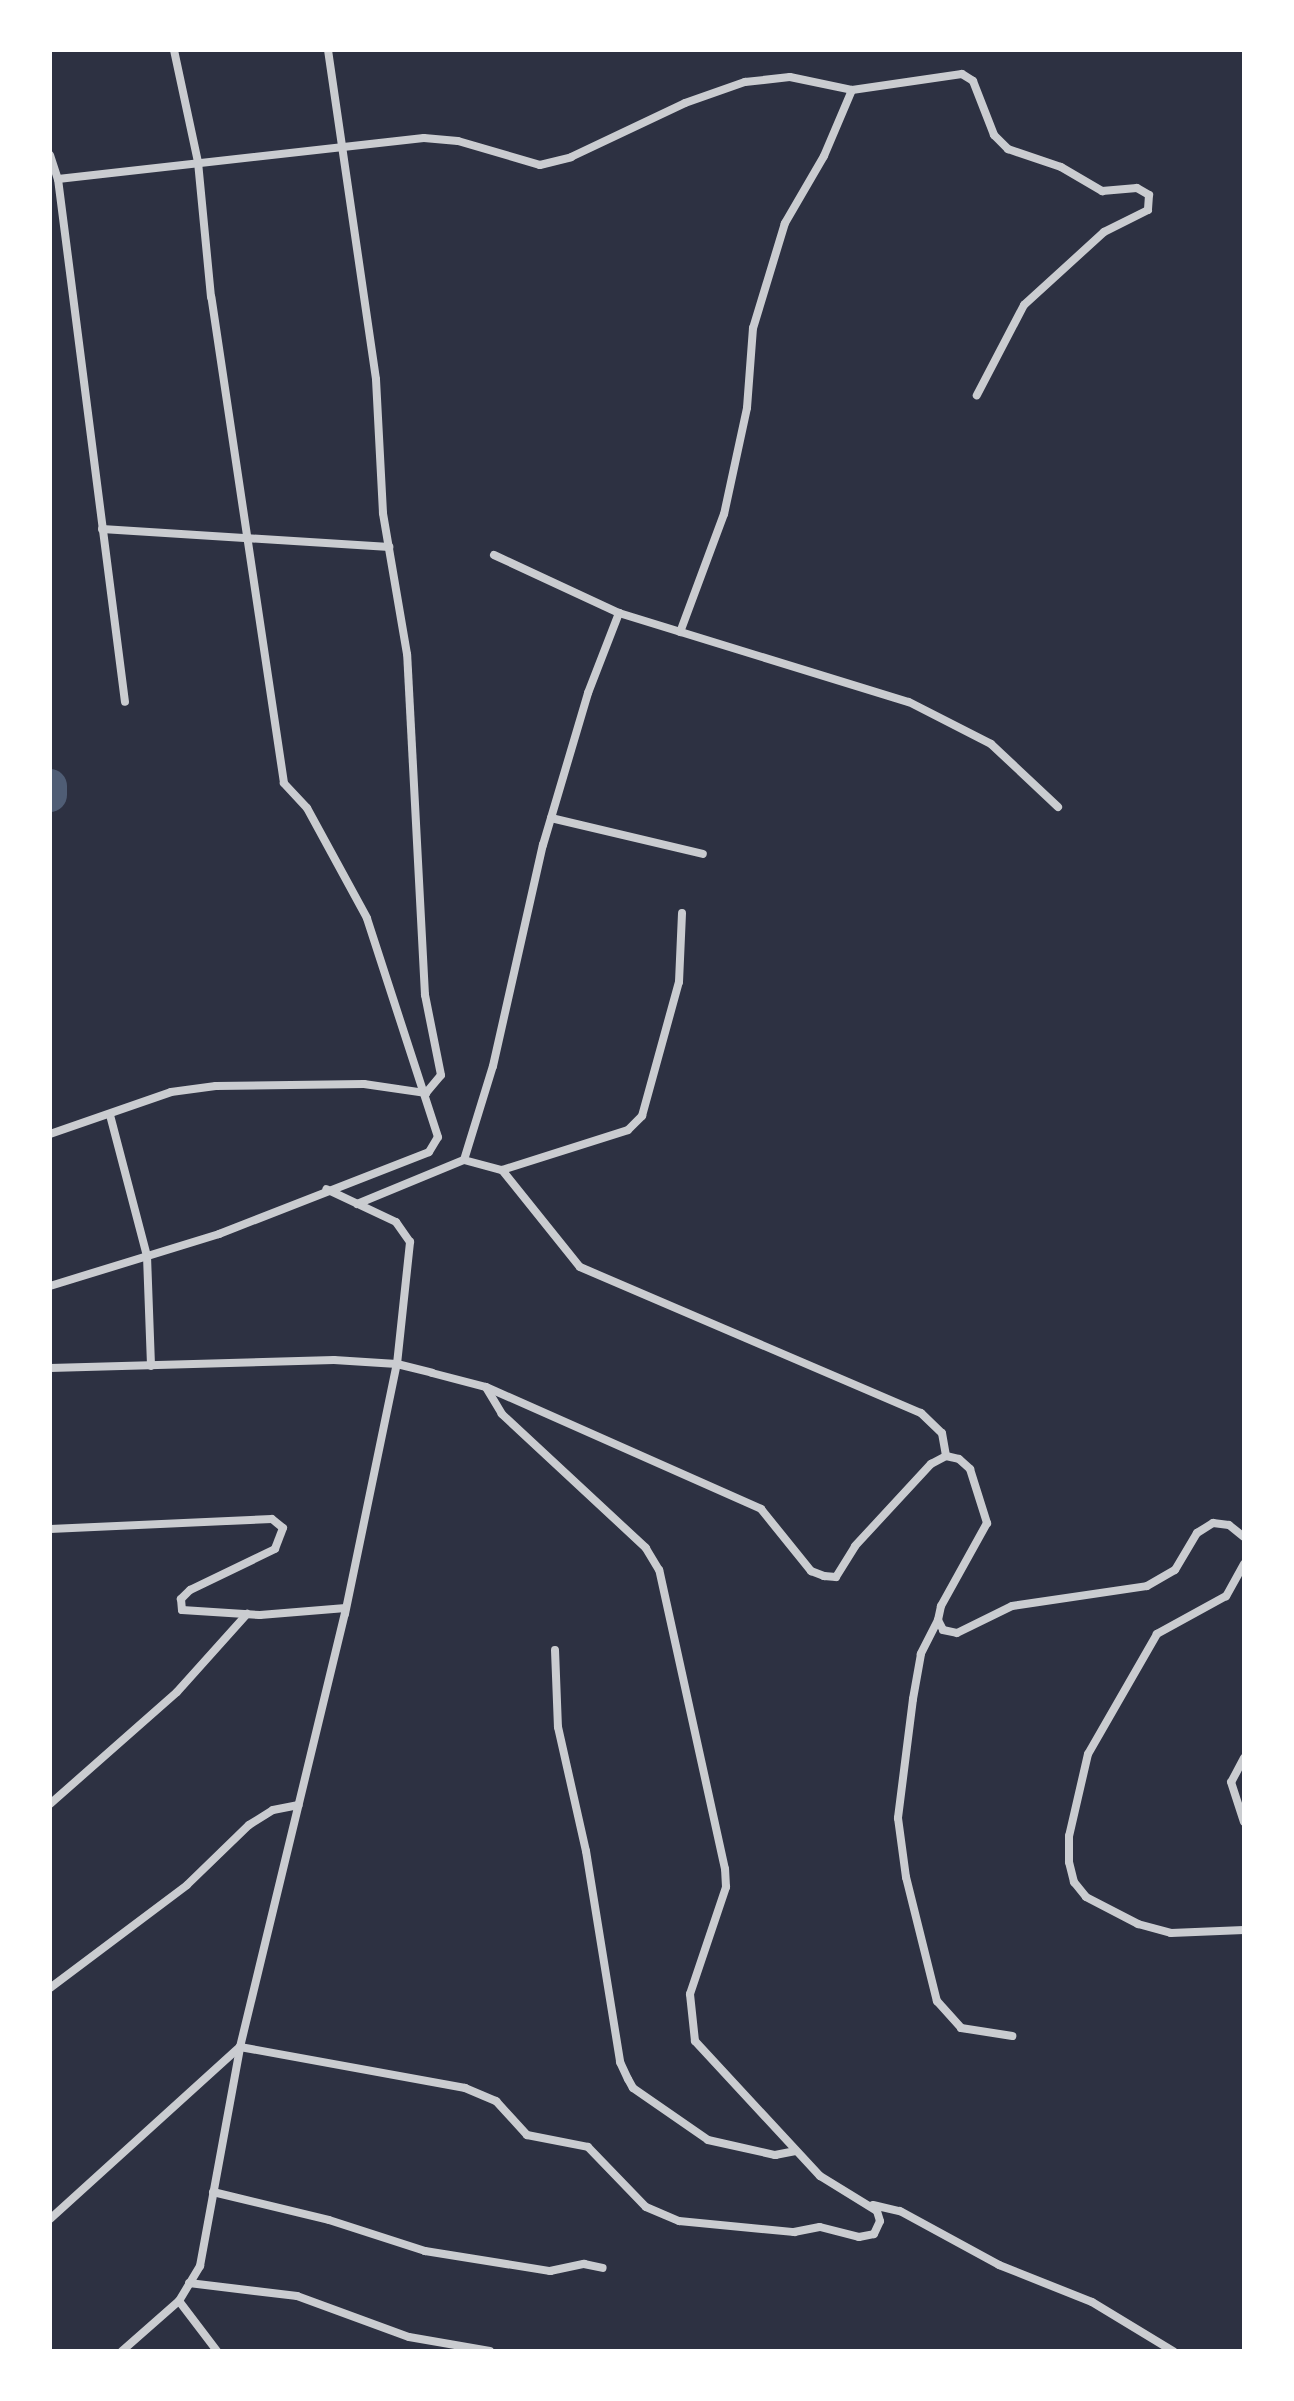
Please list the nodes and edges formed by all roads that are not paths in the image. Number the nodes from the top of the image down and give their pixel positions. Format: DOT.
graph roads {
  1 [pos="174,50"];
  2 [pos="328,50"];
  3 [pos="852,90"];
  4 [pos="342,146"];
  5 [pos="50,155"];
  6 [pos="198,162"];
  7 [pos="58,179"];
  8 [pos="977,395"];
  9 [pos="102,529"];
  10 [pos="247,538"];
  11 [pos="389,547"];
  12 [pos="494,555"];
  13 [pos="619,613"];
  14 [pos="680,632"];
  15 [pos="125,702"];
  16 [pos="1058,807"];
  17 [pos="551,818"];
  18 [pos="703,854"];
  19 [pos="682,913"];
  20 [pos="426,1093"];
  21 [pos="110,1115"];
  22 [pos="50,1134"];
  23 [pos="464,1160"];
  24 [pos="502,1170"];
  25 [pos="326,1189"];
  26 [pos="357,1204"];
  27 [pos="147,1256"];
  28 [pos="50,1286"];
  29 [pos="397,1364"];
  30 [pos="151,1366"];
  31 [pos="50,1368"];
  32 [pos="486,1387"];
  33 [pos="946,1456"];
  34 [pos="50,1529"];
  35 [pos="1244,1537"];
  36 [pos="1244,1564"];
  37 [pos="346,1608"];
  38 [pos="247,1614"];
  39 [pos="938,1620"];
  40 [pos="555,1650"];
  41 [pos="1244,1758"];
  42 [pos="50,1804"];
  43 [pos="299,1805"];
  44 [pos="1244,1822"];
  45 [pos="1244,1930"];
  46 [pos="50,1988"];
  47 [pos="1012,2036"];
  48 [pos="240,2047"];
  49 [pos="796,2151"];
  50 [pos="213,2192"];
  51 [pos="868,2204"];
  52 [pos="50,2219"];
  53 [pos="603,2268"];
  54 [pos="189,2283"];
  55 [pos="179,2301"];
  56 [pos="122,2351"];
  57 [pos="217,2351"];
  58 [pos="490,2351"];
  59 [pos="1173,2351"];
  1 -- 6 [label="street"];
  2 -- 4 [label="street"];
  3 -- 4 [label="street"];
  3 -- 8 [label="street"];
  3 -- 14 [label="street"];
  4 -- 6 [label="street"];
  4 -- 11 [label="street"];
  5 -- 7 [label="street"];
  6 -- 7 [label="street"];
  6 -- 10 [label="street"];
  7 -- 9 [label="street"];
  9 -- 10 [label="street"];
  9 -- 15 [label="street"];
  10 -- 11 [label="street"];
  10 -- 20 [label="street"];
  11 -- 20 [label="street"];
  12 -- 13 [label="street"];
  13 -- 14 [label="street"];
  13 -- 17 [label="street"];
  14 -- 16 [label="street"];
  17 -- 18 [label="street"];
  17 -- 23 [label="street"];
  19 -- 24 [label="street"];
  20 -- 21 [label="street"];
  20 -- 25 [label="street"];
  21 -- 22 [label="street"];
  21 -- 27 [label="street"];
  23 -- 24 [label="street"];
  23 -- 26 [label="street"];
  24 -- 33 [label="street"];
  25 -- 26 [label="street"];
  25 -- 27 [label="street"];
  26 -- 29 [label="street"];
  27 -- 28 [label="street"];
  27 -- 30 [label="street"];
  29 -- 30 [label="street"];
  29 -- 32 [label="street"];
  29 -- 37 [label="street"];
  30 -- 31 [label="street"];
  32 -- 33 [label="street"];
  32 -- 49 [label="street"];
  33 -- 39 [label="street"];
  34 -- 38 [label="street"];
  35 -- 39 [label="street"];
  36 -- 45 [label="street"];
  37 -- 38 [label="street"];
  37 -- 43 [label="street"];
  38 -- 42 [label="street"];
  39 -- 47 [label="street"];
  40 -- 49 [label="street"];
  41 -- 44 [label="street"];
  43 -- 46 [label="street"];
  43 -- 48 [label="street"];
  48 -- 50 [label="street"];
  48 -- 51 [label="street"];
  48 -- 52 [label="street"];
  49 -- 51 [label="street"];
  50 -- 53 [label="street"];
  50 -- 54 [label="street"];
  51 -- 59 [label="street"];
  54 -- 55 [label="street"];
  54 -- 58 [label="street"];
  55 -- 56 [label="street"];
  55 -- 57 [label="street"];
}
